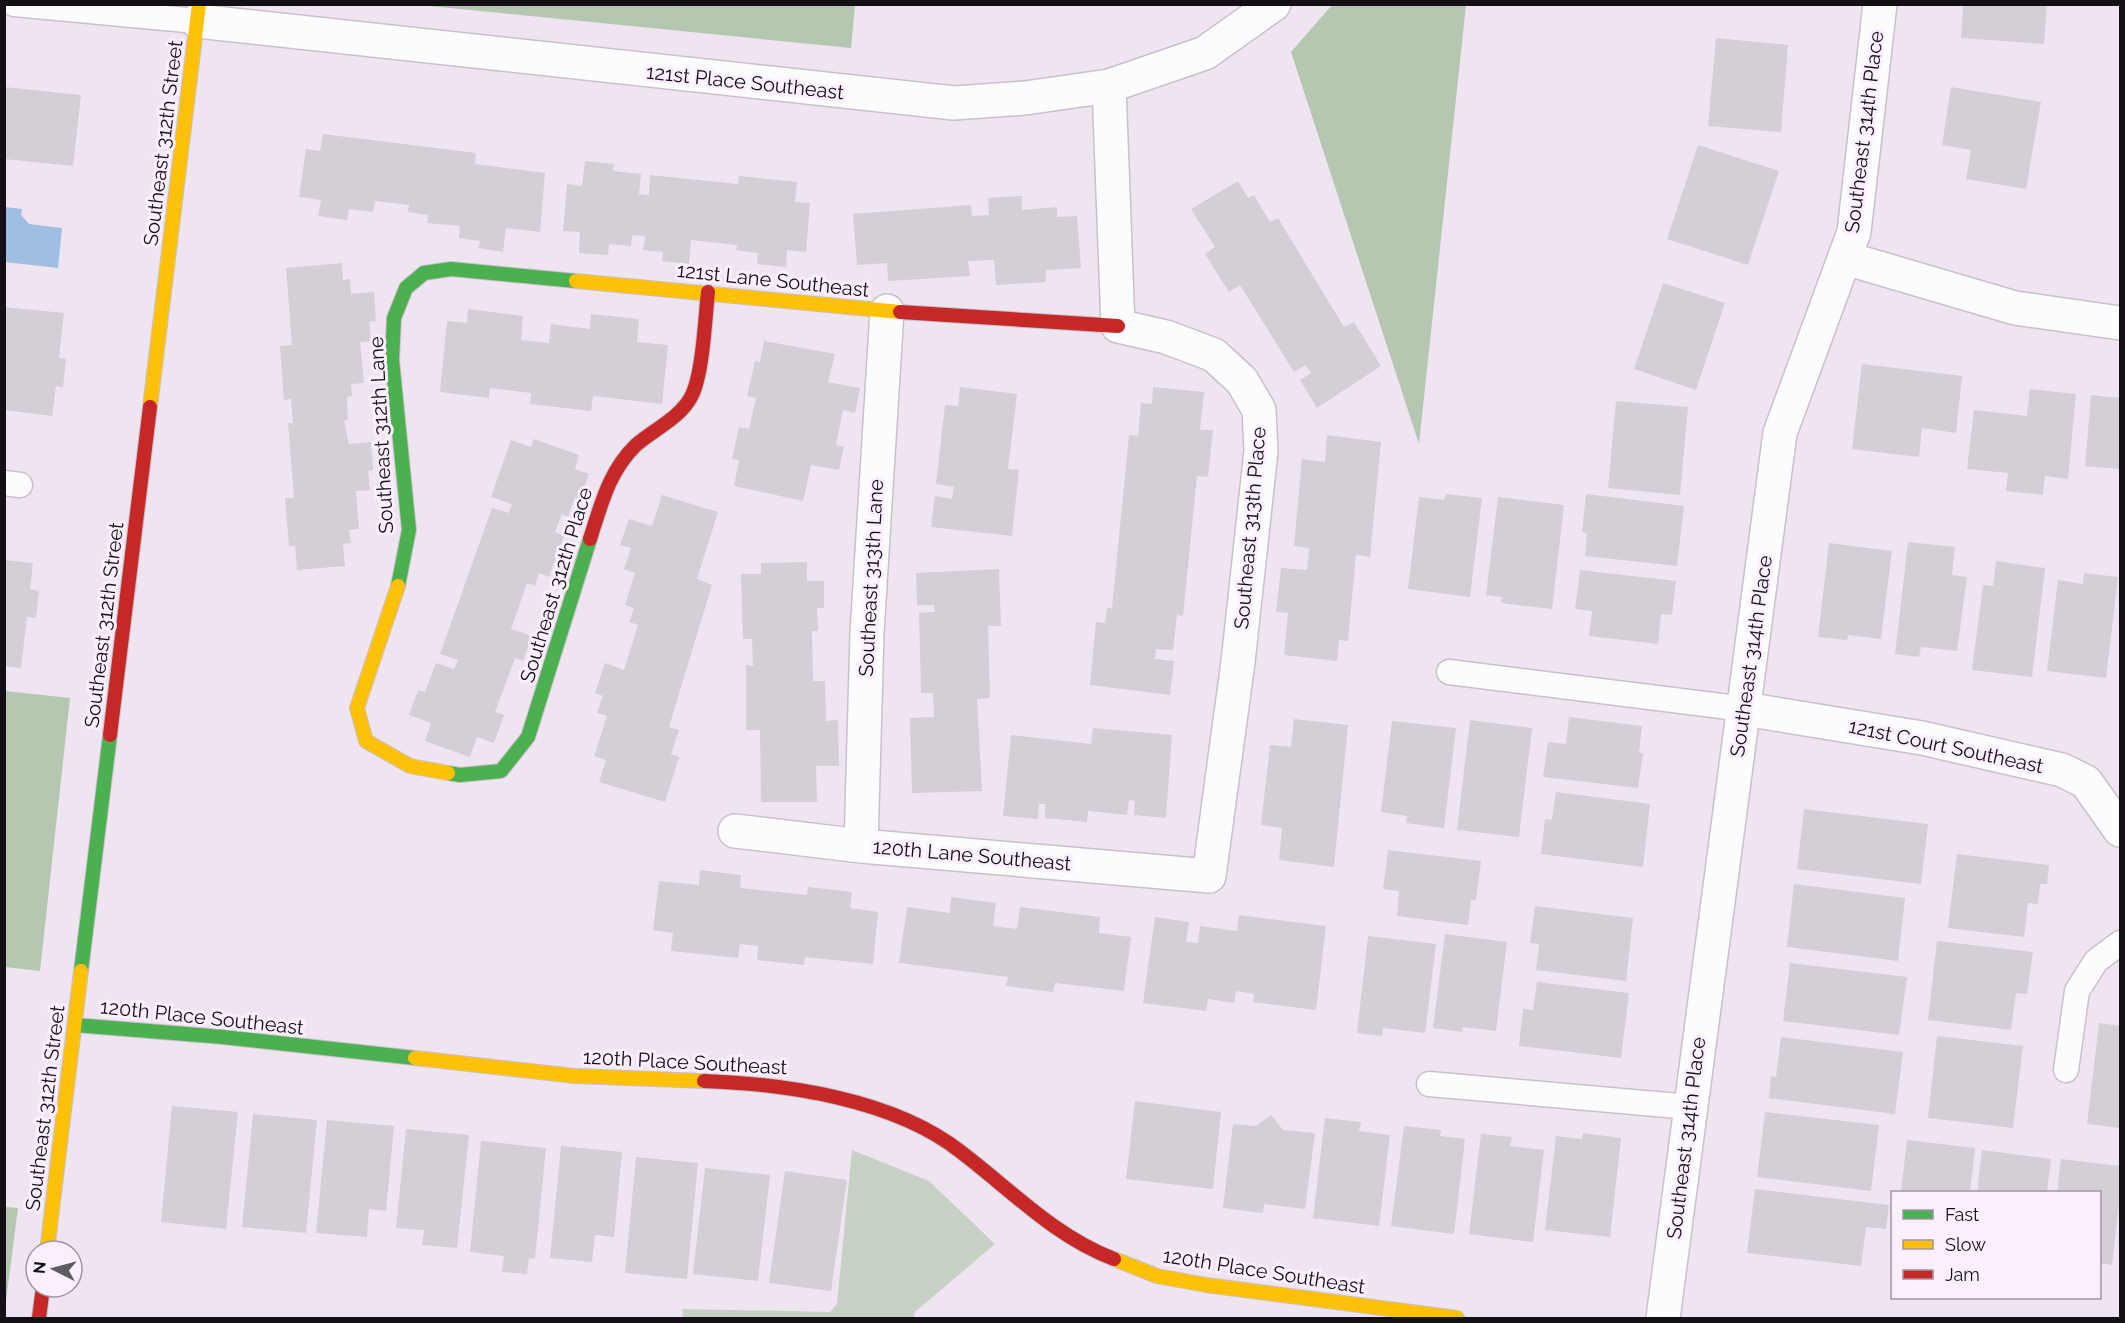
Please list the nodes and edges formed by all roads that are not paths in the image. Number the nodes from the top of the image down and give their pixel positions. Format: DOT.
graph roads {
  1 [pos="14,4"];
  2 [pos="1274,4"];
  3 [pos="1880,4"];
  4 [pos="198,13"];
  5 [pos="1109,86"];
  6 [pos="1845,258"];
  7 [pos="424,273"];
  8 [pos="708,292"];
  9 [pos="887,311"];
  10 [pos="2121,323"];
  11 [pos="1118,326"];
  12 [pos="1449,672"];
  13 [pos="1744,709"];
  14 [pos="366,741"];
  15 [pos="2121,830"];
  16 [pos="735,831"];
  17 [pos="861,846"];
  18 [pos="1209,876"];
  19 [pos="2121,943"];
  20 [pos="75,1025"];
  21 [pos="2066,1070"];
  22 [pos="1429,1084"];
  23 [pos="1690,1107"];
  24 [pos="48,1239"];
  25 [pos="41,1299"];
  26 [pos="39,1318"];
  27 [pos="1457,1318"];
  28 [pos="1663,1318"];
  1 -- 4 [label="lane"];
  2 -- 5 [label="street, 121st Place Southeast"];
  3 -- 6 [label="street, Southeast 314th Place"];
  4 -- 5 [label="street, 121st Place Southeast"];
  4 -- 20 [label="street, Southeast 312th Street"];
  5 -- 11 [label="street"];
  6 -- 10 [label="street"];
  6 -- 13 [label="street, Southeast 314th Place"];
  7 -- 8 [label="street, 121st Lane Southeast"];
  7 -- 14 [label="street, Southeast 312th Lane"];
  8 -- 9 [label="street, 121st Lane Southeast"];
  8 -- 14 [label="street, Southeast 312th Place"];
  9 -- 11 [label="street, 121st Lane Southeast"];
  9 -- 17 [label="street, Southeast 313th Lane"];
  11 -- 18 [label="street, Southeast 313th Place"];
  12 -- 13 [label="lane"];
  13 -- 15 [label="street, 121st Court Southeast"];
  13 -- 23 [label="street, Southeast 314th Place"];
  16 -- 17 [label="street, 120th Lane Southeast"];
  17 -- 18 [label="street, 120th Lane Southeast"];
  19 -- 21 [label="lane"];
  20 -- 24 [label="street, Southeast 312th Street"];
  20 -- 27 [label="street, 120th Place Southeast"];
  22 -- 23 [label="lane"];
  23 -- 28 [label="street, Southeast 314th Place"];
  25 -- 26 [label="street"];
}
